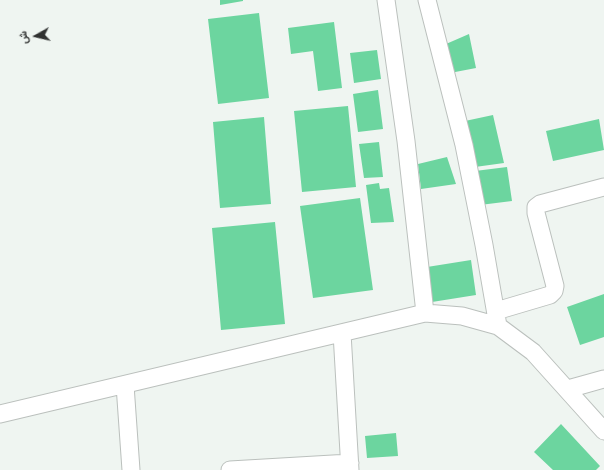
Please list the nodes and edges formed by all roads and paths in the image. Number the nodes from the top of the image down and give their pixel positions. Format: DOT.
graph roads {
  1 [pos="386,0"];
  2 [pos="427,0"];
  3 [pos="604,186"];
  4 [pos="425,313"];
  5 [pos="497,319"];
  6 [pos="342,333"];
  7 [pos="604,379"];
  8 [pos="125,385"];
  9 [pos="568,389"];
  10 [pos="0,414"];
  11 [pos="604,431"];
  12 [pos="350,467"];
  13 [pos="131,470"];
  14 [pos="230,470"];
  1 -- 4 [label="street"];
  2 -- 5 [label="street"];
  3 -- 5 [label="street"];
  4 -- 5 [label="street"];
  4 -- 6 [label="street"];
  5 -- 9 [label="street"];
  6 -- 8 [label="street"];
  6 -- 12 [label="street"];
  7 -- 9 [label="street"];
  8 -- 10 [label="street"];
  8 -- 13 [label="street"];
  9 -- 11 [label="street"];
  12 -- 14 [label="street"];
}
